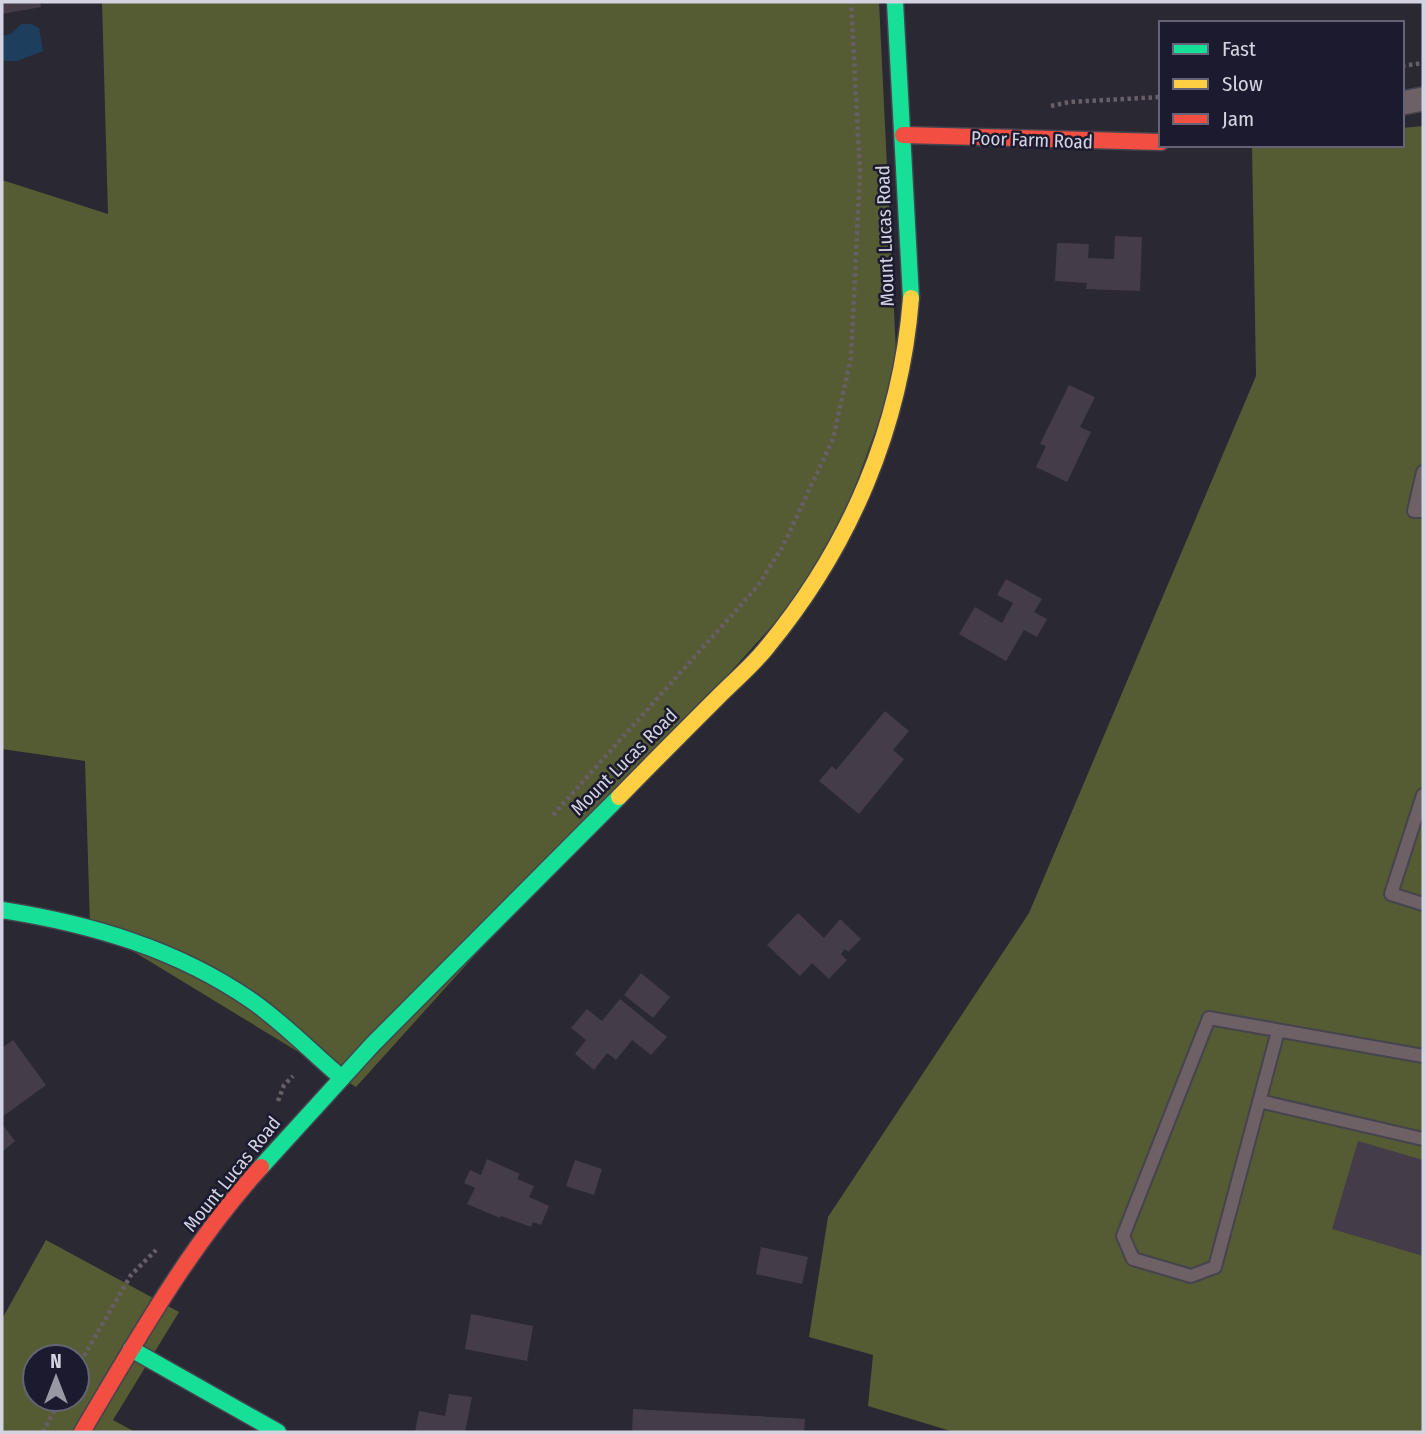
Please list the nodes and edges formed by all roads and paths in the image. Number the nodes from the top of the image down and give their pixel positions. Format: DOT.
graph roads {
  1 [pos="851,2"];
  2 [pos="895,2"];
  3 [pos="1423,63"];
  4 [pos="1404,65"];
  5 [pos="1423,99"];
  6 [pos="1404,103"];
  7 [pos="903,135"];
  8 [pos="1159,142"];
  9 [pos="1423,472"];
  10 [pos="1423,511"];
  11 [pos="1423,795"];
  12 [pos="548,820"];
  13 [pos="1423,904"];
  14 [pos="2,910"];
  15 [pos="1278,1031"];
  16 [pos="1423,1056"];
  17 [pos="342,1078"];
  18 [pos="1259,1101"];
  19 [pos="1423,1139"];
  20 [pos="131,1349"];
  21 [pos="53,1413"];
  22 [pos="43,1432"];
  23 [pos="82,1432"];
  24 [pos="278,1432"];
  1 -- 12 [label="path"];
  2 -- 7 [label="street, Mount Lucas Road"];
  3 -- 4 [label="path"];
  5 -- 6 [label="street"];
  7 -- 8 [label="street, Poor Farm Road"];
  7 -- 17 [label="street, Mount Lucas Road"];
  9 -- 10 [label="lane"];
  11 -- 13 [label="lane"];
  14 -- 17 [label="street"];
  15 -- 16 [label="lane"];
  15 -- 18 [label="lane"];
  15 -- 18 [label="lane"];
  17 -- 20 [label="street, Mount Lucas Road"];
  18 -- 19 [label="lane"];
  20 -- 23 [label="street, Mount Lucas Road"];
  20 -- 24 [label="street"];
  21 -- 22 [label="path"];
}
